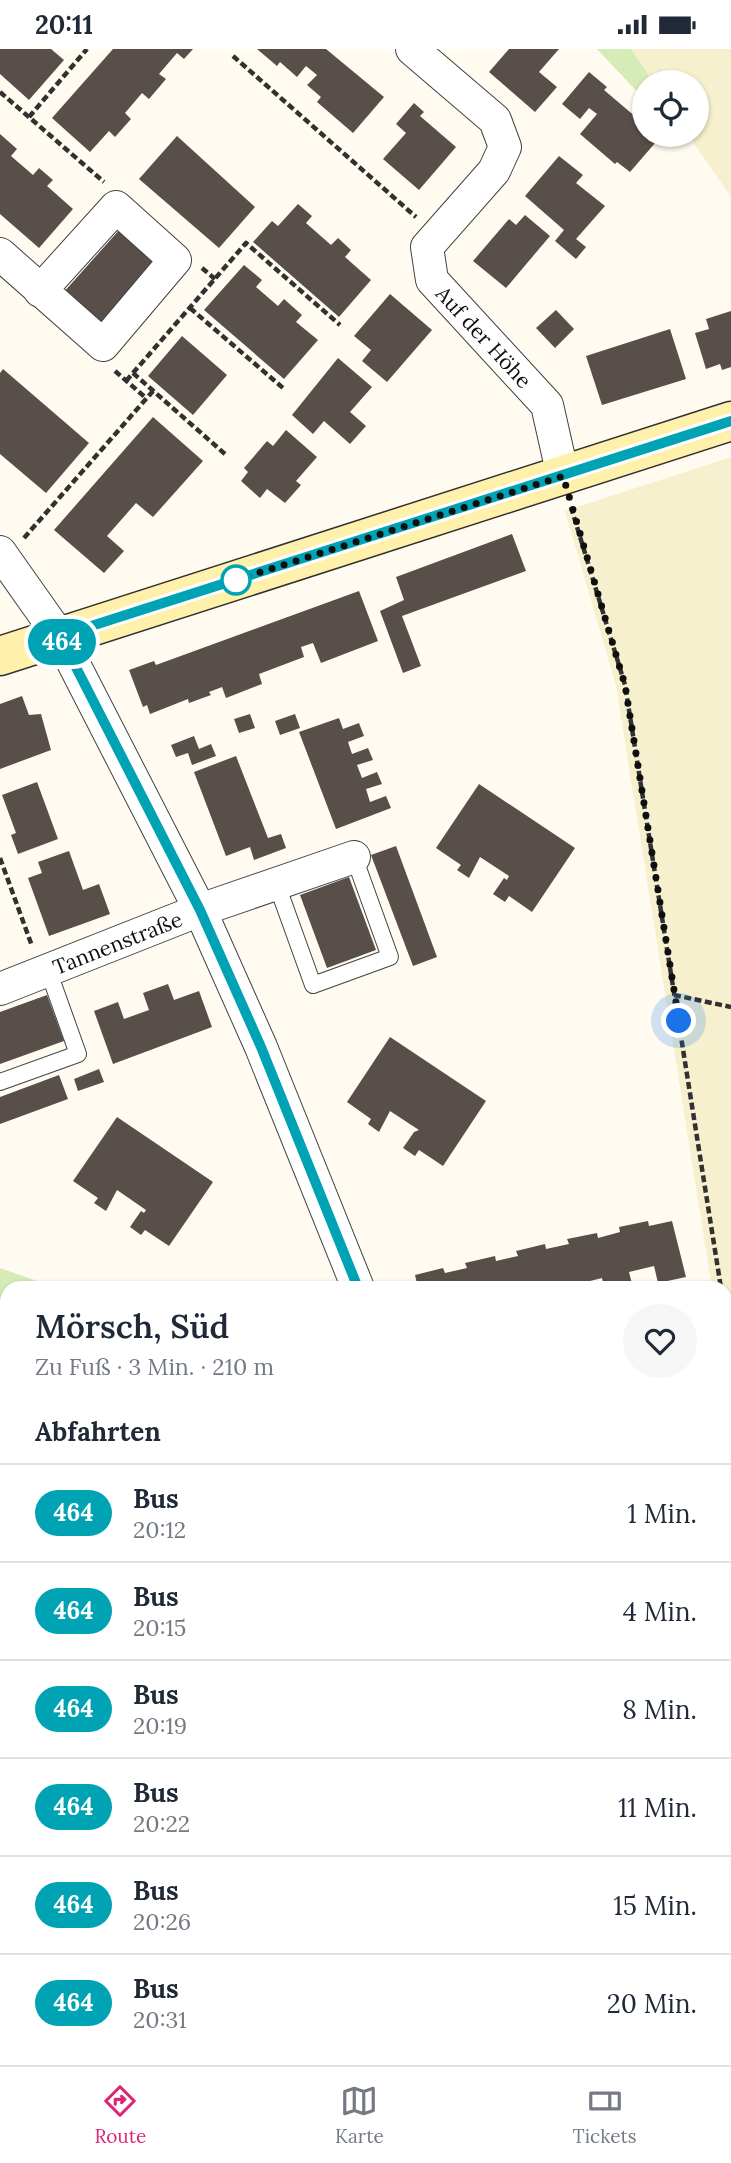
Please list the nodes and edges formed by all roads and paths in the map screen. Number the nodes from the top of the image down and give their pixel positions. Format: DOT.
graph roads {
  1 [pos="87,49"];
  2 [pos="412,49"];
  3 [pos="233,56"];
  4 [pos="0,92"];
  5 [pos="29,117"];
  6 [pos="116,207"];
  7 [pos="437,236"];
  8 [pos="0,254"];
  9 [pos="40,291"];
  10 [pos="190,307"];
  11 [pos="340,325"];
  12 [pos="133,373"];
  13 [pos="126,381"];
  14 [pos="283,389"];
  15 [pos="153,391"];
  16 [pos="731,421"];
  17 [pos="225,454"];
  18 [pos="563,476"];
  19 [pos="3,555"];
  20 [pos="60,636"];
  21 [pos="0,656"];
  22 [pos="354,857"];
  23 [pos="0,858"];
  24 [pos="277,885"];
  25 [pos="200,910"];
  26 [pos="45,972"];
  27 [pos="0,989"];
  28 [pos="674,995"];
  29 [pos="731,1007"];
  30 [pos="0,1082"];
  31 [pos="355,1281"];
  32 [pos="720,1281"];
  1 -- 5 [label="path"];
  2 -- 7 [label="street, Auf der Höhe"];
  3 -- 7 [label="path"];
  4 -- 5 [label="path"];
  5 -- 6 [label="path"];
  6 -- 9 [label="street"];
  6 -- 9 [label="street"];
  7 -- 18 [label="street, Auf der Höhe"];
  8 -- 9 [label="street"];
  10 -- 11 [label="path"];
  10 -- 12 [label="path"];
  10 -- 14 [label="path"];
  12 -- 13 [label="path"];
  12 -- 15 [label="path"];
  15 -- 17 [label="path"];
  15 -- 19 [label="path"];
  16 -- 18 [label="street"];
  18 -- 20 [label="street"];
  18 -- 28 [label="path"];
  19 -- 20 [label="street"];
  20 -- 21 [label="street"];
  20 -- 25 [label="street"];
  22 -- 24 [label="street, Tannenstraße"];
  22 -- 24 [label="lane"];
  23 -- 26 [label="path"];
  24 -- 25 [label="street, Tannenstraße"];
  25 -- 26 [label="street, Tannenstraße"];
  25 -- 31 [label="street"];
  26 -- 27 [label="street, Tannenstraße"];
  26 -- 30 [label="lane"];
  28 -- 29 [label="path"];
  28 -- 32 [label="path"];
}
